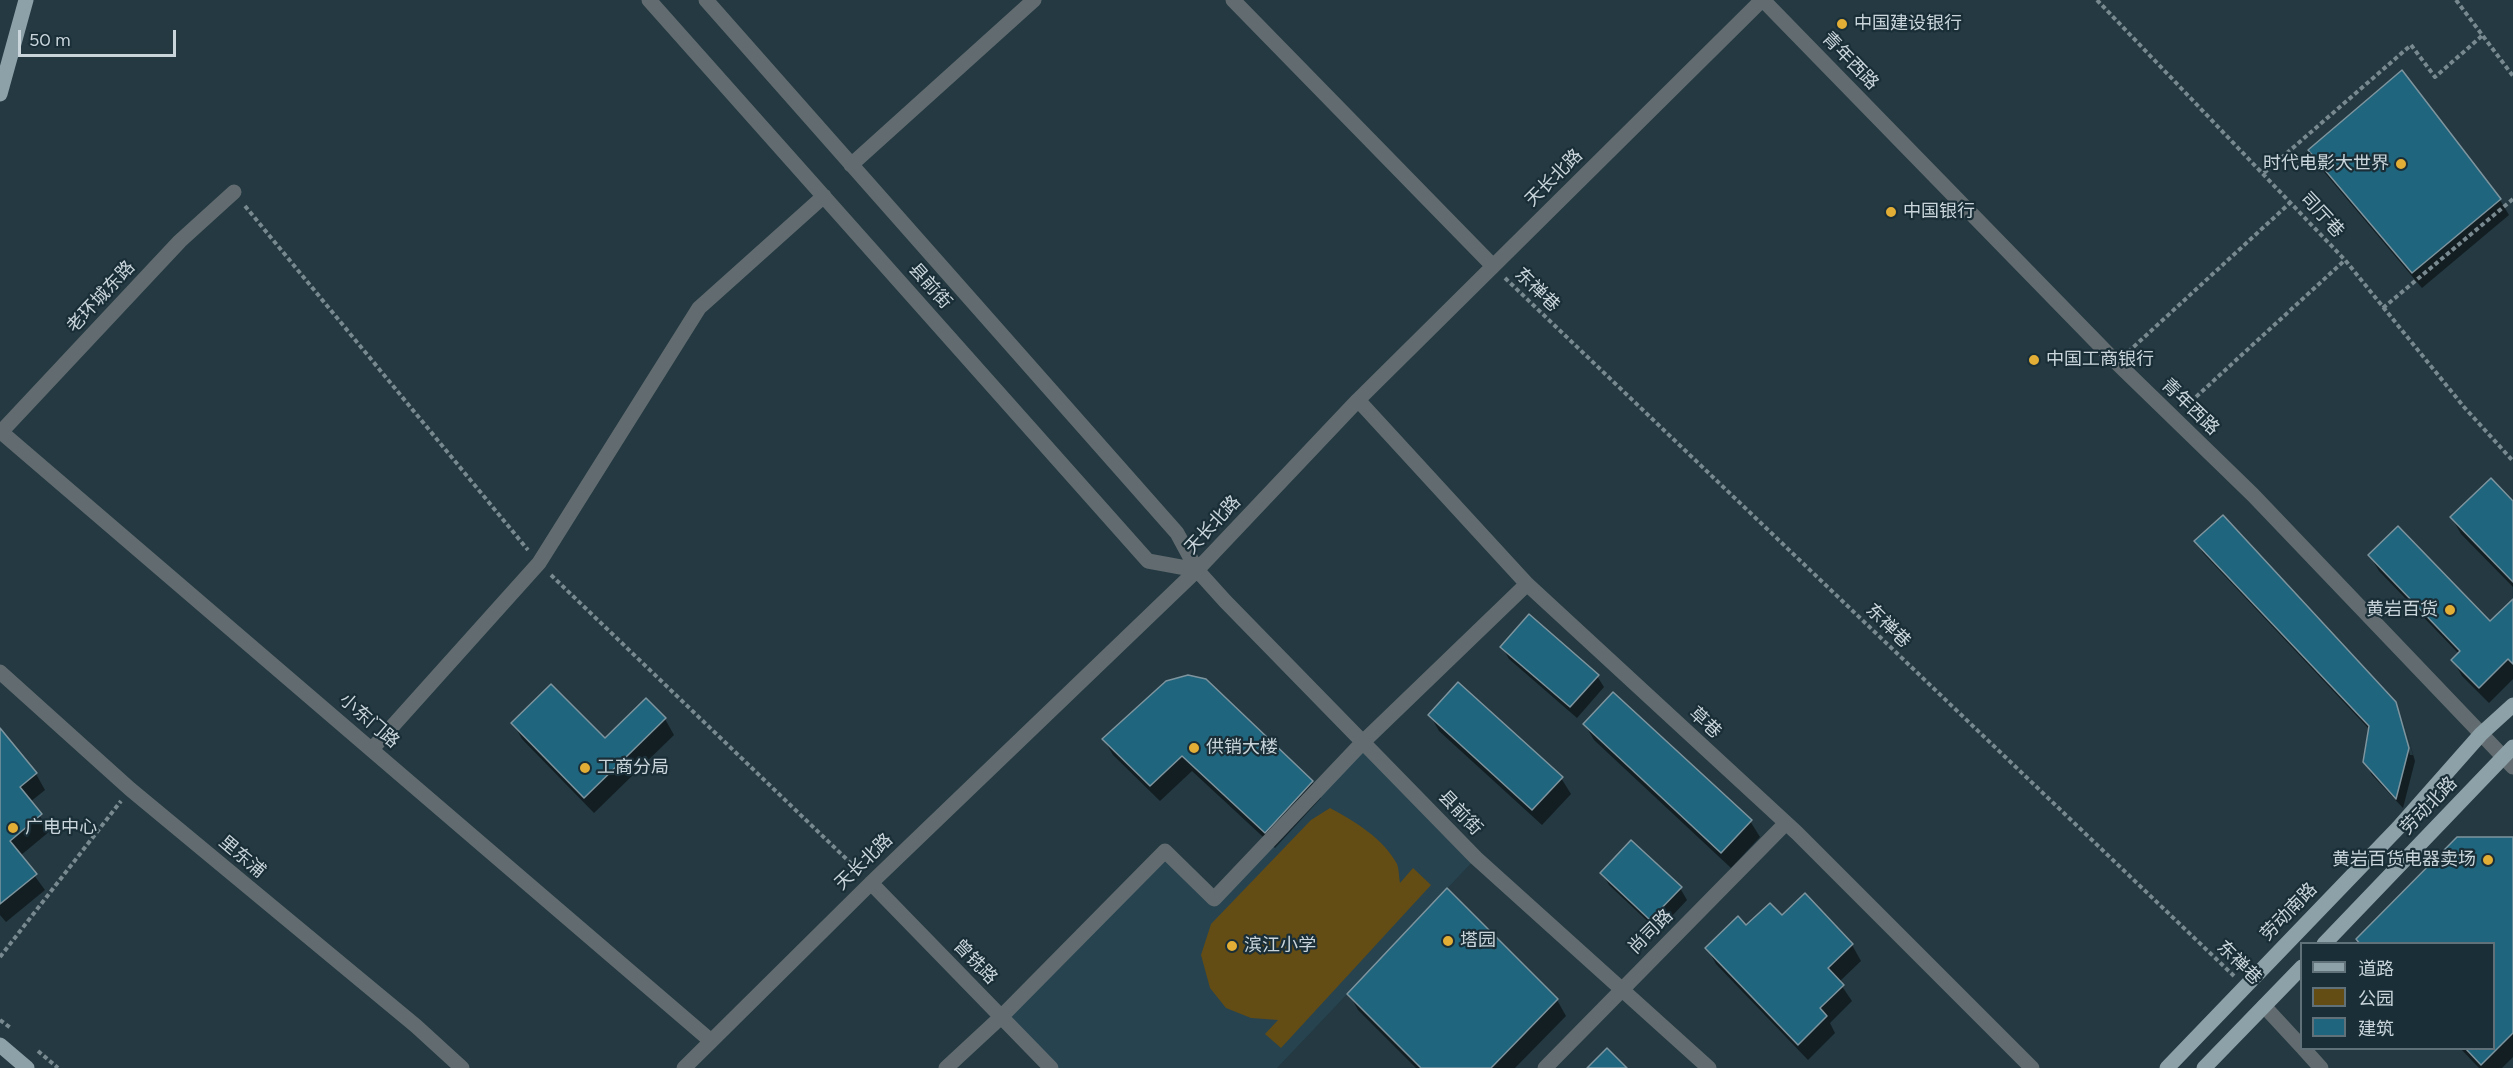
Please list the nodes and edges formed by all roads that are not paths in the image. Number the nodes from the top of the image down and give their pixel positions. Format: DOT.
graph roads {
  1 [pos="26,0"];
  2 [pos="649,0"];
  3 [pos="706,0"];
  4 [pos="1034,0"];
  5 [pos="1233,0"];
  6 [pos="1762,0"];
  7 [pos="0,94"];
  8 [pos="851,165"];
  9 [pos="234,192"];
  10 [pos="824,196"];
  11 [pos="1493,266"];
  12 [pos="1358,400"];
  13 [pos="0,432"];
  14 [pos="1197,570"];
  15 [pos="1527,584"];
  16 [pos="0,672"];
  17 [pos="2513,705"];
  18 [pos="2481,734"];
  19 [pos="1363,742"];
  20 [pos="372,749"];
  21 [pos="2510,757"];
  22 [pos="1785,824"];
  23 [pos="871,883"];
  24 [pos="2326,942"];
  25 [pos="2300,968"];
  26 [pos="1621,989"];
  27 [pos="2264,1006"];
  28 [pos="1001,1017"];
  29 [pos="711,1041"];
  30 [pos="0,1045"];
  31 [pos="2300,1046"];
  32 [pos="2304,1050"];
  33 [pos="27,1068"];
  34 [pos="462,1068"];
  35 [pos="684,1068"];
  36 [pos="946,1068"];
  37 [pos="1051,1068"];
  38 [pos="1545,1068"];
  39 [pos="1709,1068"];
  40 [pos="2032,1068"];
  41 [pos="2167,1068"];
  42 [pos="2204,1068"];
  43 [pos="2321,1068"];
  1 -- 7 [label="main road"];
  2 -- 10 [label="street, 县前街"];
  3 -- 8 [label="street, 县前街"];
  4 -- 8 [label="street"];
  5 -- 11 [label="street"];
  6 -- 11 [label="street, 天长北路"];
  6 -- 18 [label="street, 青年西路"];
  8 -- 14 [label="street, 县前街"];
  9 -- 13 [label="street, 老环城东路"];
  10 -- 14 [label="street, 县前街"];
  10 -- 20 [label="street"];
  11 -- 12 [label="street, 天长北路"];
  12 -- 14 [label="street, 天长北路"];
  12 -- 15 [label="street, 草巷"];
  13 -- 20 [label="street, 小东门路"];
  14 -- 19 [label="street, 县前街"];
  14 -- 23 [label="street, 天长北路"];
  15 -- 19 [label="street"];
  15 -- 22 [label="street, 草巷"];
  16 -- 34 [label="street, 里东浦"];
  17 -- 18 [label="main road, 劳动南路"];
  18 -- 21 [label="street, 青年西路"];
  18 -- 41 [label="main road, 劳动南路"];
  19 -- 26 [label="street, 县前街"];
  19 -- 28 [label="street"];
  20 -- 29 [label="street, 小东门路"];
  21 -- 24 [label="main road, 劳动北路"];
  22 -- 26 [label="street, 尚司路"];
  22 -- 40 [label="street, 草巷"];
  23 -- 28 [label="street, 曾铣路"];
  23 -- 29 [label="street, 天长北路"];
  25 -- 27 [label="main road"];
  26 -- 38 [label="street, 尚司路"];
  26 -- 39 [label="street, 县前街"];
  27 -- 31 [label="street"];
  27 -- 42 [label="main road"];
  28 -- 36 [label="street"];
  28 -- 37 [label="street, 曾铣路"];
  29 -- 35 [label="street, 天长北路"];
  30 -- 33 [label="main road"];
  32 -- 43 [label="street"];
}
